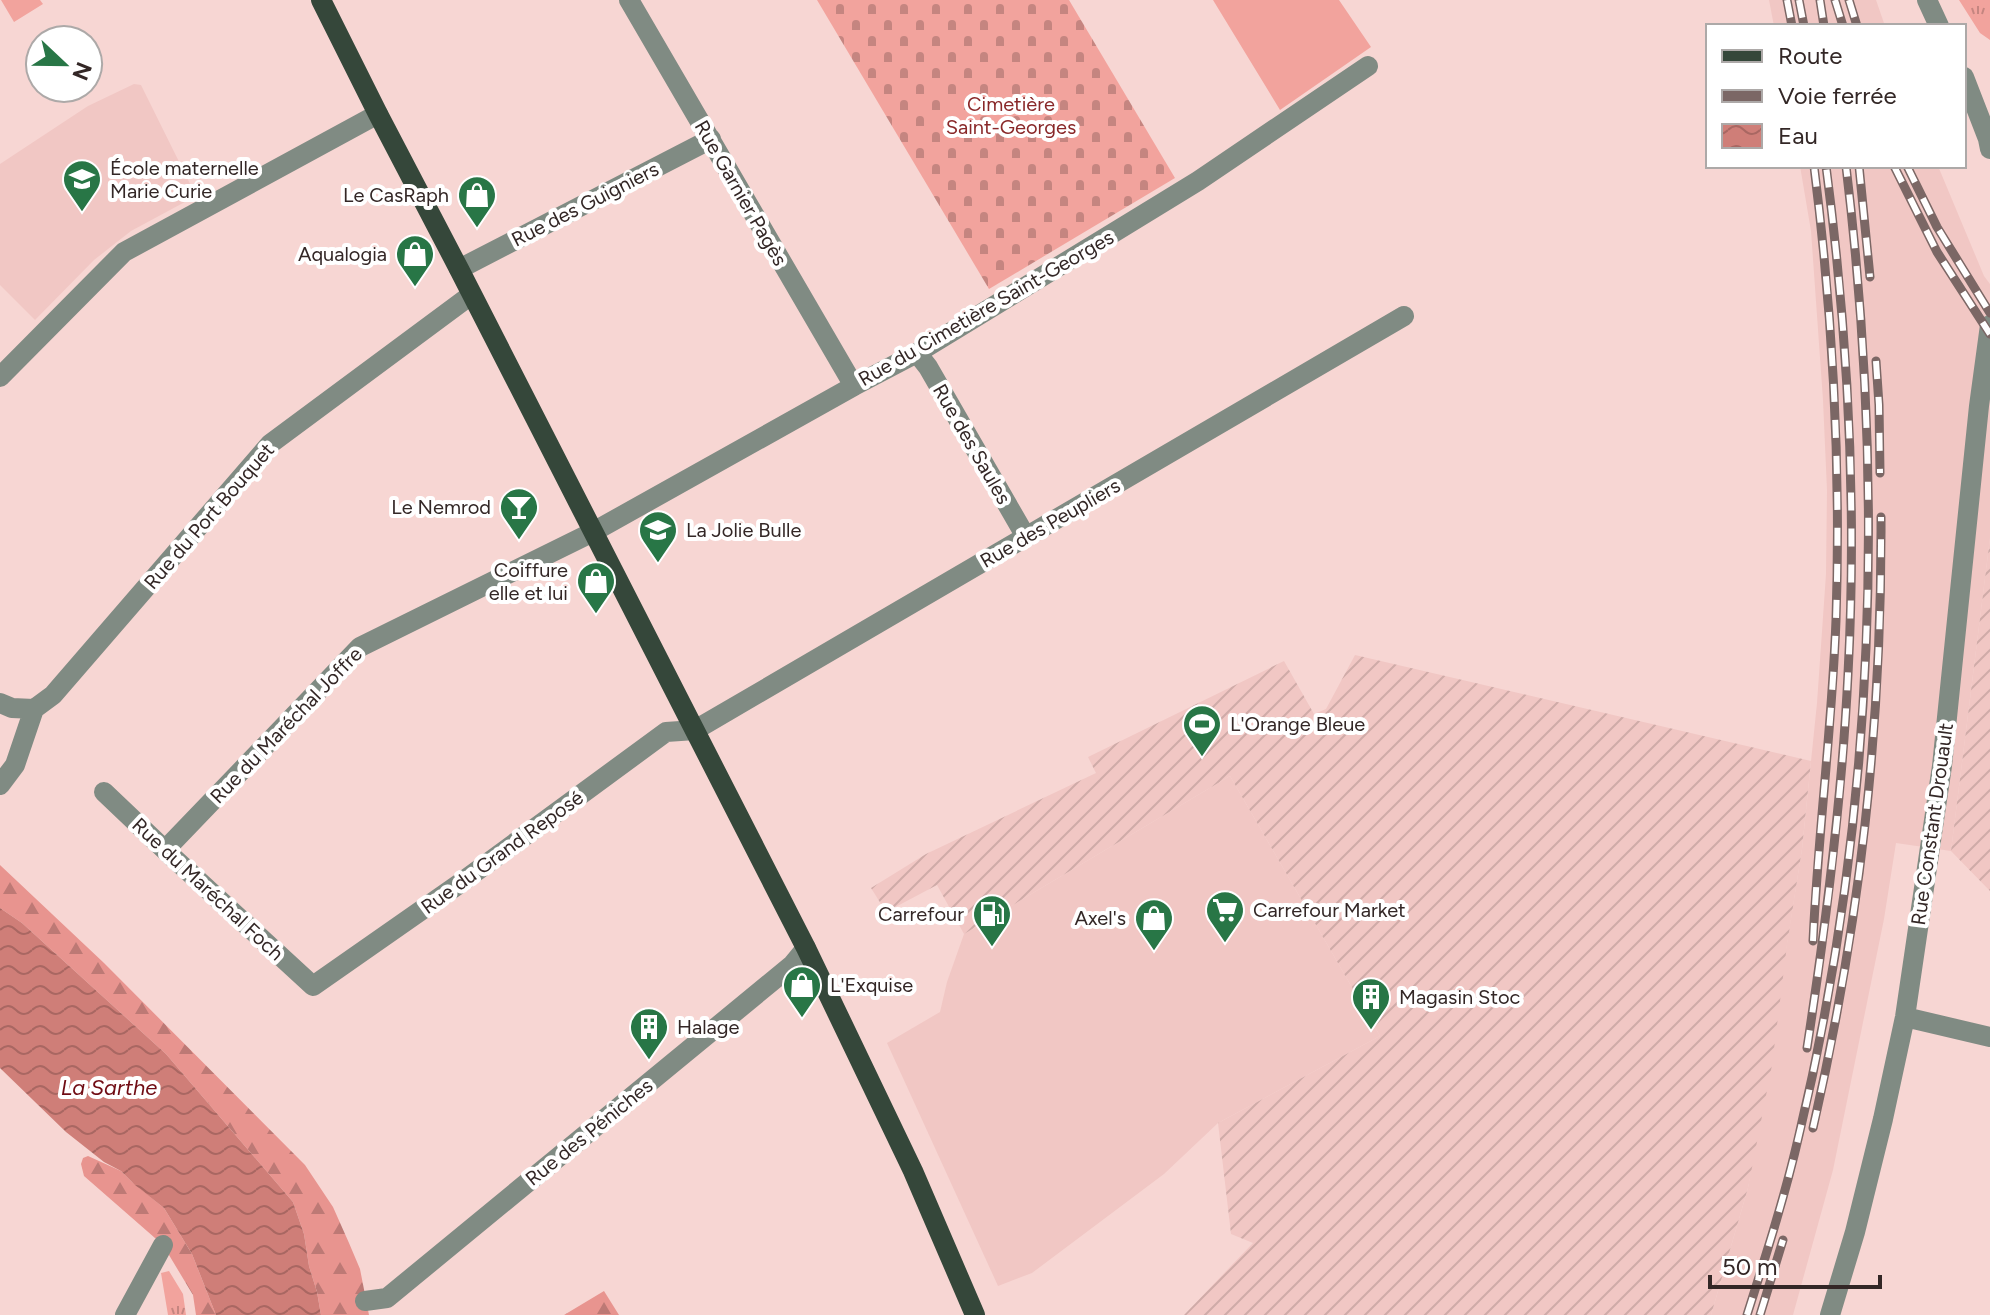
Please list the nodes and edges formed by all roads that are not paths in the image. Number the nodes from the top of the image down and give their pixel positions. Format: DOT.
graph roads {
  1 [pos="321,0"];
  2 [pos="629,0"];
  3 [pos="1927,0"];
  4 [pos="1938,24"];
  5 [pos="1368,66"];
  6 [pos="1966,82"];
  7 [pos="378,114"];
  8 [pos="711,139"];
  9 [pos="1990,149"];
  10 [pos="459,269"];
  11 [pos="471,295"];
  12 [pos="1404,316"];
  13 [pos="1990,325"];
  14 [pos="917,353"];
  15 [pos="0,377"];
  16 [pos="854,386"];
  17 [pos="593,532"];
  18 [pos="1026,537"];
  19 [pos="0,703"];
  20 [pos="34,709"];
  21 [pos="695,730"];
  22 [pos="0,785"];
  23 [pos="104,792"];
  24 [pos="165,850"];
  25 [pos="806,948"];
  26 [pos="313,986"];
  27 [pos="1905,1017"];
  28 [pos="1990,1037"];
  29 [pos="163,1245"];
  30 [pos="365,1301"];
  31 [pos="125,1315"];
  32 [pos="975,1315"];
  33 [pos="1830,1315"];
  1 -- 7 [label="main road"];
  2 -- 8 [label="street, Rue Garnier Pagès"];
  3 -- 4 [label="street"];
  5 -- 14 [label="street, Rue du Cimetière Saint-Georges"];
  6 -- 9 [label="street"];
  7 -- 10 [label="main road"];
  7 -- 15 [label="street"];
  8 -- 10 [label="street, Rue des Guigniers"];
  8 -- 16 [label="street, Rue Garnier Pagès"];
  10 -- 11 [label="main road"];
  11 -- 17 [label="main road"];
  11 -- 20 [label="street, Rue du Port Bouquet"];
  12 -- 18 [label="street, Rue des Peupliers"];
  13 -- 27 [label="street, Rue Constant Drouault"];
  14 -- 16 [label="street, Rue du Cimetière Saint-Georges"];
  14 -- 18 [label="street, Rue des Saules"];
  16 -- 17 [label="street, Rue du Cimetière Saint-Georges"];
  17 -- 21 [label="main road"];
  17 -- 24 [label="street, Rue du Maréchal Joffre"];
  18 -- 21 [label="street, Rue des Peupliers"];
  19 -- 20 [label="street"];
  20 -- 22 [label="street, Rue du Port Bouquet"];
  21 -- 25 [label="main road"];
  21 -- 26 [label="street, Rue du Grand Reposé"];
  23 -- 24 [label="street, Rue du Maréchal Foch"];
  24 -- 26 [label="street, Rue du Maréchal Foch"];
  25 -- 30 [label="street, Rue des Péniches"];
  25 -- 32 [label="main road"];
  27 -- 28 [label="street"];
  27 -- 33 [label="street, Rue Constant Drouault"];
  29 -- 31 [label="street"];
}
